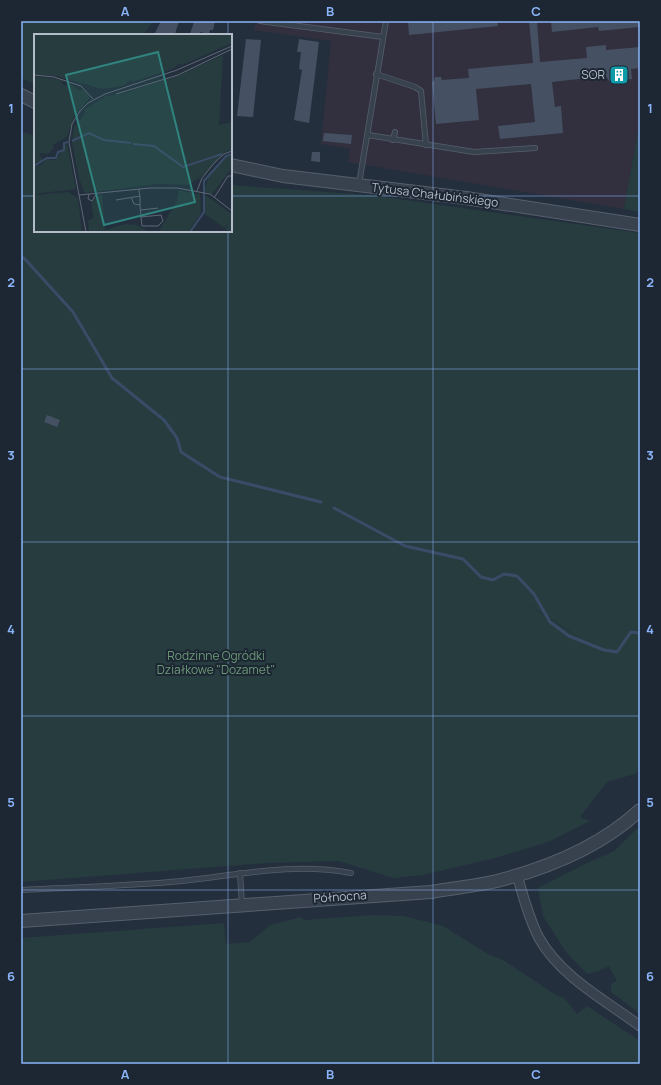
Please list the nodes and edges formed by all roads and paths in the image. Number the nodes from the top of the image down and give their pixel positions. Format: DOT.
graph roads {
  1 [pos="260,21"];
  2 [pos="386,21"];
  3 [pos="383,37"];
  4 [pos="376,74"];
  5 [pos="21,95"];
  6 [pos="34,102"];
  7 [pos="395,132"];
  8 [pos="368,135"];
  9 [pos="393,140"];
  10 [pos="426,145"];
  11 [pos="535,148"];
  12 [pos="232,165"];
  13 [pos="359,186"];
  14 [pos="640,225"];
  15 [pos="640,810"];
  16 [pos="240,873"];
  17 [pos="351,873"];
  18 [pos="517,875"];
  19 [pos="21,890"];
  20 [pos="242,905"];
  21 [pos="21,921"];
  22 [pos="640,1026"];
  1 -- 3 [label="lane"];
  2 -- 3 [label="lane"];
  3 -- 4 [label="lane"];
  4 -- 8 [label="lane"];
  4 -- 10 [label="lane"];
  5 -- 6 [label="street"];
  7 -- 9 [label="lane"];
  8 -- 9 [label="lane"];
  8 -- 13 [label="lane"];
  9 -- 10 [label="lane"];
  10 -- 11 [label="lane"];
  12 -- 13 [label="street, Tytusa Chałubińskiego"];
  13 -- 14 [label="street, Tytusa Chałubińskiego"];
  15 -- 18 [label="street, Północna"];
  16 -- 17 [label="lane"];
  16 -- 19 [label="lane"];
  16 -- 20 [label="lane"];
  18 -- 20 [label="street, Północna"];
  18 -- 22 [label="street"];
  20 -- 21 [label="street, Północna"];
}
